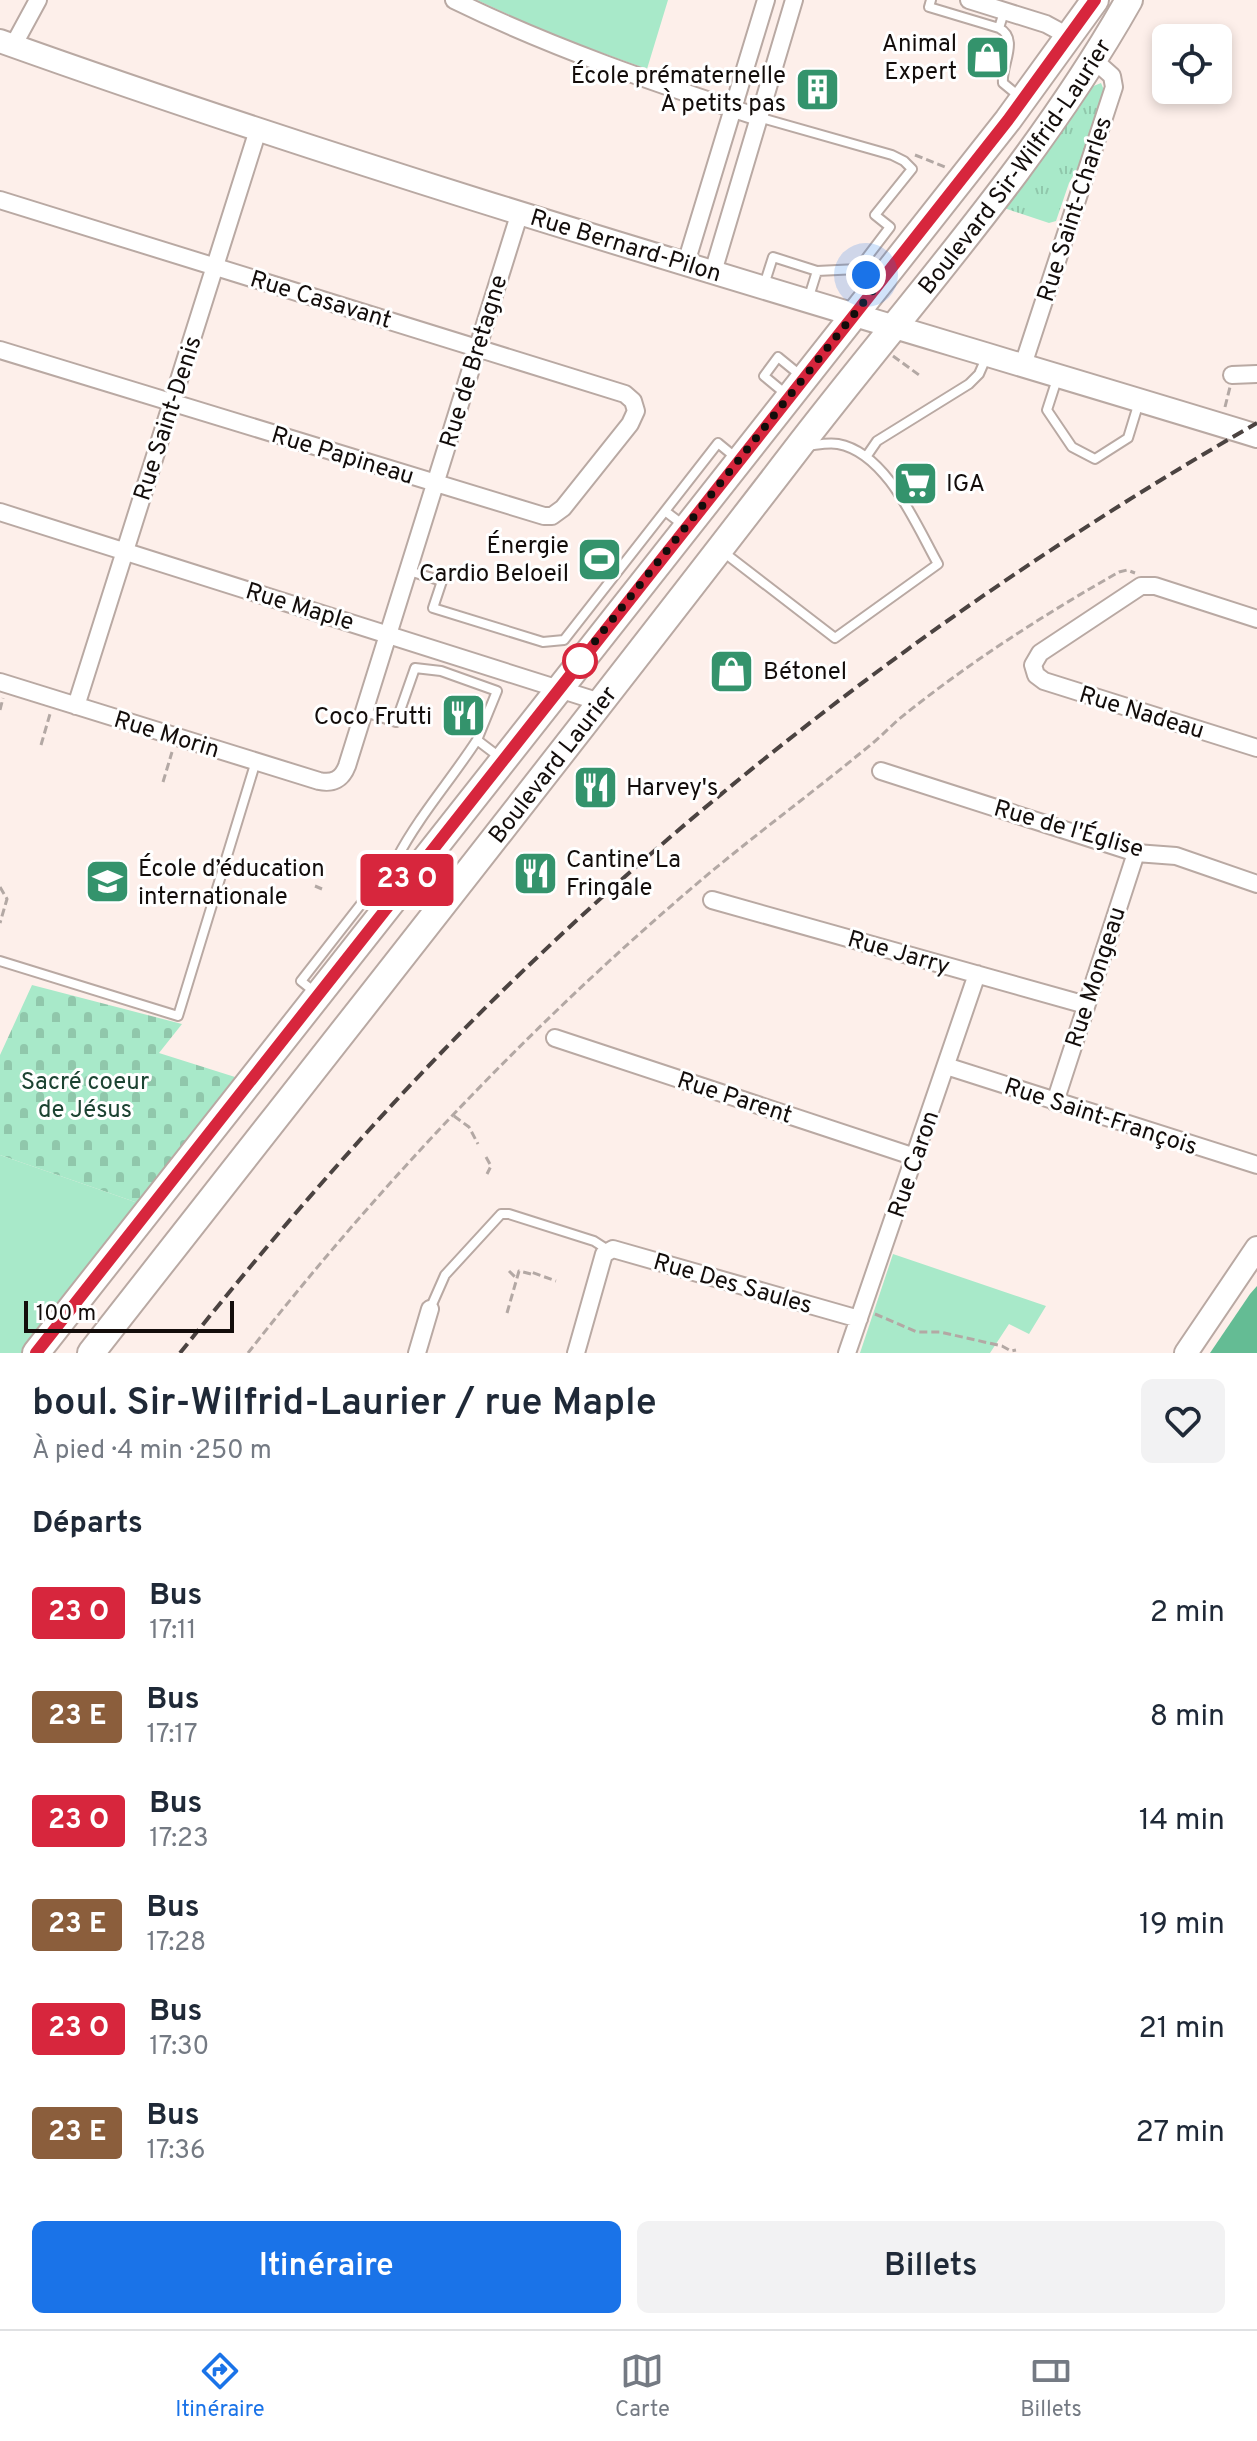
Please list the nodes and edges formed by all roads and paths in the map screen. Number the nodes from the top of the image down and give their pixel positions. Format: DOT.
graph roads {
  1 [pos="38,0"];
  2 [pos="454,0"];
  3 [pos="766,0"];
  4 [pos="794,0"];
  5 [pos="931,0"];
  6 [pos="969,0"];
  7 [pos="1095,0"];
  8 [pos="1129,0"];
  9 [pos="1004,11"];
  10 [pos="999,28"];
  11 [pos="1070,37"];
  12 [pos="7,43"];
  13 [pos="1094,60"];
  14 [pos="1024,99"];
  15 [pos="733,109"];
  16 [pos="758,117"];
  17 [pos="258,130"];
  18 [pos="916,155"];
  19 [pos="953,164"];
  20 [pos="0,200"];
  21 [pos="520,212"];
  22 [pos="900,235"];
  23 [pos="686,263"];
  24 [pos="215,266"];
  25 [pos="817,271"];
  26 [pos="713,272"];
  27 [pos="868,276"];
  28 [pos="764,287"];
  29 [pos="808,300"];
  30 [pos="854,314"];
  31 [pos="893,325"];
  32 [pos="478,348"];
  33 [pos="0,350"];
  34 [pos="987,354"];
  35 [pos="893,356"];
  36 [pos="1023,365"];
  37 [pos="1257,374"];
  38 [pos="919,375"];
  39 [pos="1058,375"];
  40 [pos="1232,375"];
  41 [pos="1139,400"];
  42 [pos="172,402"];
  43 [pos="636,407"];
  44 [pos="1257,436"];
  45 [pos="798,447"];
  46 [pos="866,457"];
  47 [pos="704,481"];
  48 [pos="435,483"];
  49 [pos="665,511"];
  50 [pos="0,512"];
  51 [pos="686,527"];
  52 [pos="720,549"];
  53 [pos="124,551"];
  54 [pos="409,571"];
  55 [pos="1145,585"];
  56 [pos="1257,619"];
  57 [pos="389,634"];
  58 [pos="559,688"];
  59 [pos="2,690"];
  60 [pos="600,702"];
  61 [pos="76,706"];
  62 [pos="0,710"];
  63 [pos="51,712"];
  64 [pos="365,712"];
  65 [pos="177,737"];
  66 [pos="477,740"];
  67 [pos="41,745"];
  68 [pos="1257,748"];
  69 [pos="502,760"];
  70 [pos="256,761"];
  71 [pos="881,771"];
  72 [pos="335,780"];
  73 [pos="163,782"];
  74 [pos="435,800"];
  75 [pos="457,817"];
  76 [pos="1136,853"];
  77 [pos="406,864"];
  78 [pos="1257,884"];
  79 [pos="315,886"];
  80 [pos="0,887"];
  81 [pos="322,889"];
  82 [pos="712,900"];
  83 [pos="0,923"];
  84 [pos="0,961"];
  85 [pos="977,974"];
  86 [pos="1086,1005"];
  87 [pos="555,1038"];
  88 [pos="946,1066"];
  89 [pos="1055,1102"];
  90 [pos="454,1116"];
  91 [pos="478,1144"];
  92 [pos="486,1157"];
  93 [pos="915,1157"];
  94 [pos="1257,1165"];
  95 [pos="487,1174"];
  96 [pos="1257,1248"];
  97 [pos="608,1250"];
  98 [pos="509,1271"];
  99 [pos="539,1274"];
  100 [pos="517,1279"];
  101 [pos="538,1280"];
  102 [pos="556,1281"];
  103 [pos="430,1309"];
  104 [pos="507,1313"];
  105 [pos="865,1316"];
  106 [pos="1016,1350"];
  107 [pos="36,1353"];
  108 [pos="91,1353"];
  109 [pos="248,1353"];
  110 [pos="417,1353"];
  111 [pos="576,1353"];
  112 [pos="847,1353"];
  113 [pos="1186,1353"];
  1 -- 12 [label="street"];
  2 -- 15 [label="street"];
  3 -- 15 [label="street"];
  4 -- 16 [label="street"];
  5 -- 10 [label="lane"];
  6 -- 9 [label="street"];
  7 -- 11 [label="main road, Boulevard Sir-Wilfrid-Laurier"];
  8 -- 13 [label="main road, Boulevard Sir-Wilfrid-Laurier"];
  9 -- 10 [label="lane"];
  9 -- 11 [label="street"];
  10 -- 14 [label="lane"];
  11 -- 14 [label="main road, Boulevard Sir-Wilfrid-Laurier"];
  12 -- 17 [label="main road, Rue Bernard-Pilon"];
  13 -- 31 [label="main road, Boulevard Sir-Wilfrid-Laurier"];
  13 -- 36 [label="street, Rue Saint-Charles"];
  14 -- 22 [label="main road, Boulevard Sir-Wilfrid-Laurier"];
  15 -- 16 [label="street"];
  15 -- 23 [label="street"];
  16 -- 22 [label="lane"];
  16 -- 26 [label="street"];
  17 -- 21 [label="main road, Rue Bernard-Pilon"];
  17 -- 24 [label="street, Rue Saint-Denis"];
  18 -- 19 [label="path"];
  20 -- 24 [label="street, Rue Casavant"];
  21 -- 23 [label="main road, Rue Bernard-Pilon"];
  21 -- 32 [label="street, Rue de Bretagne"];
  22 -- 27 [label="main road, Boulevard Sir-Wilfrid-Laurier"];
  23 -- 26 [label="main road, Rue Bernard-Pilon"];
  24 -- 32 [label="street, Rue Casavant"];
  24 -- 42 [label="street, Rue Saint-Denis"];
  25 -- 27 [label="lane"];
  25 -- 28 [label="lane"];
  25 -- 29 [label="lane"];
  26 -- 28 [label="main road, Rue Bernard-Pilon"];
  27 -- 30 [label="main road, Boulevard Sir-Wilfrid-Laurier"];
  28 -- 29 [label="main road, Rue Bernard-Pilon"];
  29 -- 30 [label="main road, Rue Bernard-Pilon"];
  30 -- 31 [label="main road, Rue Bernard-Pilon"];
  30 -- 47 [label="main road, Boulevard Laurier"];
  31 -- 34 [label="main road, Rue Bernard-Pilon"];
  31 -- 45 [label="main road, Boulevard Laurier"];
  32 -- 43 [label="street, Rue Casavant"];
  32 -- 48 [label="street, Rue de Bretagne"];
  33 -- 42 [label="street, Rue Papineau"];
  34 -- 36 [label="main road, Rue Bernard-Pilon"];
  34 -- 46 [label="lane"];
  35 -- 38 [label="path"];
  36 -- 39 [label="main road, Rue Bernard-Pilon"];
  37 -- 40 [label="street"];
  39 -- 41 [label="main road, Rue Bernard-Pilon"];
  39 -- 41 [label="lane"];
  41 -- 44 [label="main road, Rue Bernard-Pilon"];
  42 -- 48 [label="street, Rue Papineau"];
  42 -- 53 [label="street, Rue Saint-Denis"];
  43 -- 48 [label="street, Rue Papineau"];
  45 -- 46 [label="lane"];
  45 -- 52 [label="main road, Boulevard Laurier"];
  46 -- 52 [label="lane"];
  47 -- 49 [label="lane"];
  47 -- 51 [label="main road, Boulevard Laurier"];
  48 -- 54 [label="street, Rue de Bretagne"];
  49 -- 51 [label="lane"];
  49 -- 54 [label="lane"];
  50 -- 53 [label="street, Rue Maple"];
  51 -- 58 [label="main road, Boulevard Laurier"];
  52 -- 60 [label="main road, Boulevard Laurier"];
  53 -- 57 [label="street, Rue Maple"];
  53 -- 61 [label="street, Rue Saint-Denis"];
  54 -- 57 [label="street, Rue de Bretagne"];
  55 -- 56 [label="street"];
  55 -- 68 [label="street, Rue Nadeau"];
  55 -- 90 [label="path"];
  57 -- 58 [label="street, Rue Maple"];
  57 -- 64 [label="street, Rue de Bretagne"];
  58 -- 60 [label="street, Rue Maple"];
  58 -- 69 [label="main road, Boulevard Laurier"];
  59 -- 61 [label="street, Rue Morin"];
  59 -- 62 [label="path"];
  60 -- 108 [label="main road, Boulevard Laurier"];
  61 -- 65 [label="street, Rue Morin"];
  63 -- 67 [label="path"];
  64 -- 66 [label="lane"];
  64 -- 72 [label="street, Rue de Bretagne"];
  65 -- 70 [label="street, Rue Morin"];
  65 -- 73 [label="path"];
  66 -- 69 [label="lane"];
  66 -- 74 [label="lane"];
  69 -- 75 [label="main road, Boulevard Laurier"];
  70 -- 72 [label="street, Rue Morin"];
  70 -- 84 [label="lane"];
  71 -- 76 [label="street, Rue de l'Église"];
  74 -- 75 [label="lane"];
  74 -- 77 [label="lane"];
  75 -- 77 [label="main road, Boulevard Laurier"];
  76 -- 78 [label="street, Rue de l'Église"];
  76 -- 86 [label="street, Rue Mongeau"];
  77 -- 107 [label="main road, Boulevard Laurier"];
  79 -- 81 [label="path"];
  80 -- 83 [label="path"];
  82 -- 85 [label="street, Rue Jarry"];
  85 -- 86 [label="street, Rue Jarry"];
  85 -- 88 [label="street, Rue Caron"];
  86 -- 89 [label="street, Rue Mongeau"];
  87 -- 93 [label="street, Rue Parent"];
  88 -- 89 [label="street, Rue Saint-François"];
  88 -- 93 [label="street, Rue Caron"];
  89 -- 94 [label="street, Rue Saint-François"];
  90 -- 91 [label="path"];
  90 -- 109 [label="path"];
  92 -- 95 [label="path"];
  93 -- 105 [label="street, Rue Caron"];
  96 -- 113 [label="main road"];
  97 -- 103 [label="lane"];
  97 -- 105 [label="street, Rue Des Saules"];
  97 -- 111 [label="street"];
  98 -- 100 [label="path"];
  99 -- 100 [label="path"];
  99 -- 101 [label="path"];
  99 -- 102 [label="path"];
  100 -- 104 [label="path"];
  103 -- 110 [label="street"];
  105 -- 106 [label="path"];
  105 -- 112 [label="street, Rue Caron"];
}
